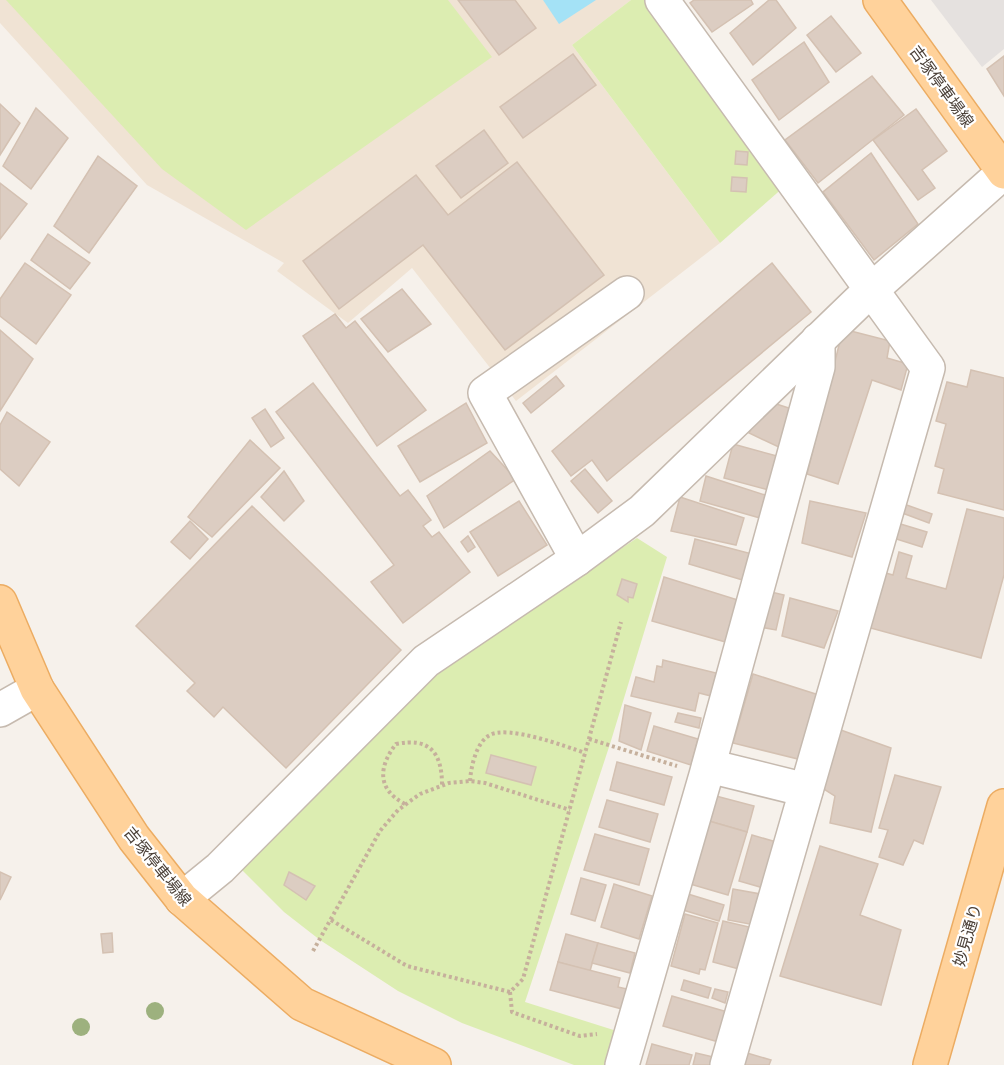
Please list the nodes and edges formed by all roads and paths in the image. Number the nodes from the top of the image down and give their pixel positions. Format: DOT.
graph roads {
  1 [pos="662,0"];
  2 [pos="880,0"];
  3 [pos="1001,162"];
  4 [pos="873,289"];
  5 [pos="627,293"];
  6 [pos="818,340"];
  7 [pos="577,559"];
  8 [pos="0,602"];
  9 [pos="621,622"];
  10 [pos="37,689"];
  11 [pos="0,710"];
  12 [pos="588,739"];
  13 [pos="585,753"];
  14 [pos="707,771"];
  15 [pos="470,781"];
  16 [pos="442,785"];
  17 [pos="806,790"];
  18 [pos="406,804"];
  19 [pos="1004,806"];
  20 [pos="570,810"];
  21 [pos="182,899"];
  22 [pos="332,920"];
  23 [pos="313,951"];
  24 [pos="510,992"];
  25 [pos="626,1054"];
  26 [pos="434,1065"];
  27 [pos="727,1065"];
  28 [pos="930,1065"];
  1 -- 4 [label="street"];
  2 -- 3 [label="main road, 吉塚停車場線"];
  3 -- 4 [label="street"];
  4 -- 6 [label="street"];
  4 -- 17 [label="street"];
  5 -- 7 [label="street"];
  6 -- 7 [label="street"];
  6 -- 14 [label="street"];
  7 -- 21 [label="street"];
  8 -- 10 [label="main road, 吉塚停車場線"];
  9 -- 12 [label="path"];
  10 -- 11 [label="street"];
  10 -- 21 [label="main road, 吉塚停車場線"];
  12 -- 13 [label="path"];
  12 -- 14 [label="path"];
  13 -- 15 [label="path"];
  13 -- 20 [label="path"];
  14 -- 17 [label="street"];
  14 -- 25 [label="street"];
  15 -- 16 [label="path"];
  15 -- 20 [label="path"];
  16 -- 18 [label="path"];
  16 -- 18 [label="path"];
  17 -- 27 [label="street"];
  18 -- 22 [label="path"];
  19 -- 28 [label="main road, 妙見通り"];
  20 -- 24 [label="path"];
  21 -- 26 [label="main road, 吉塚停車場線"];
  22 -- 23 [label="path"];
  22 -- 24 [label="path"];
  24 -- 25 [label="path"];
}
